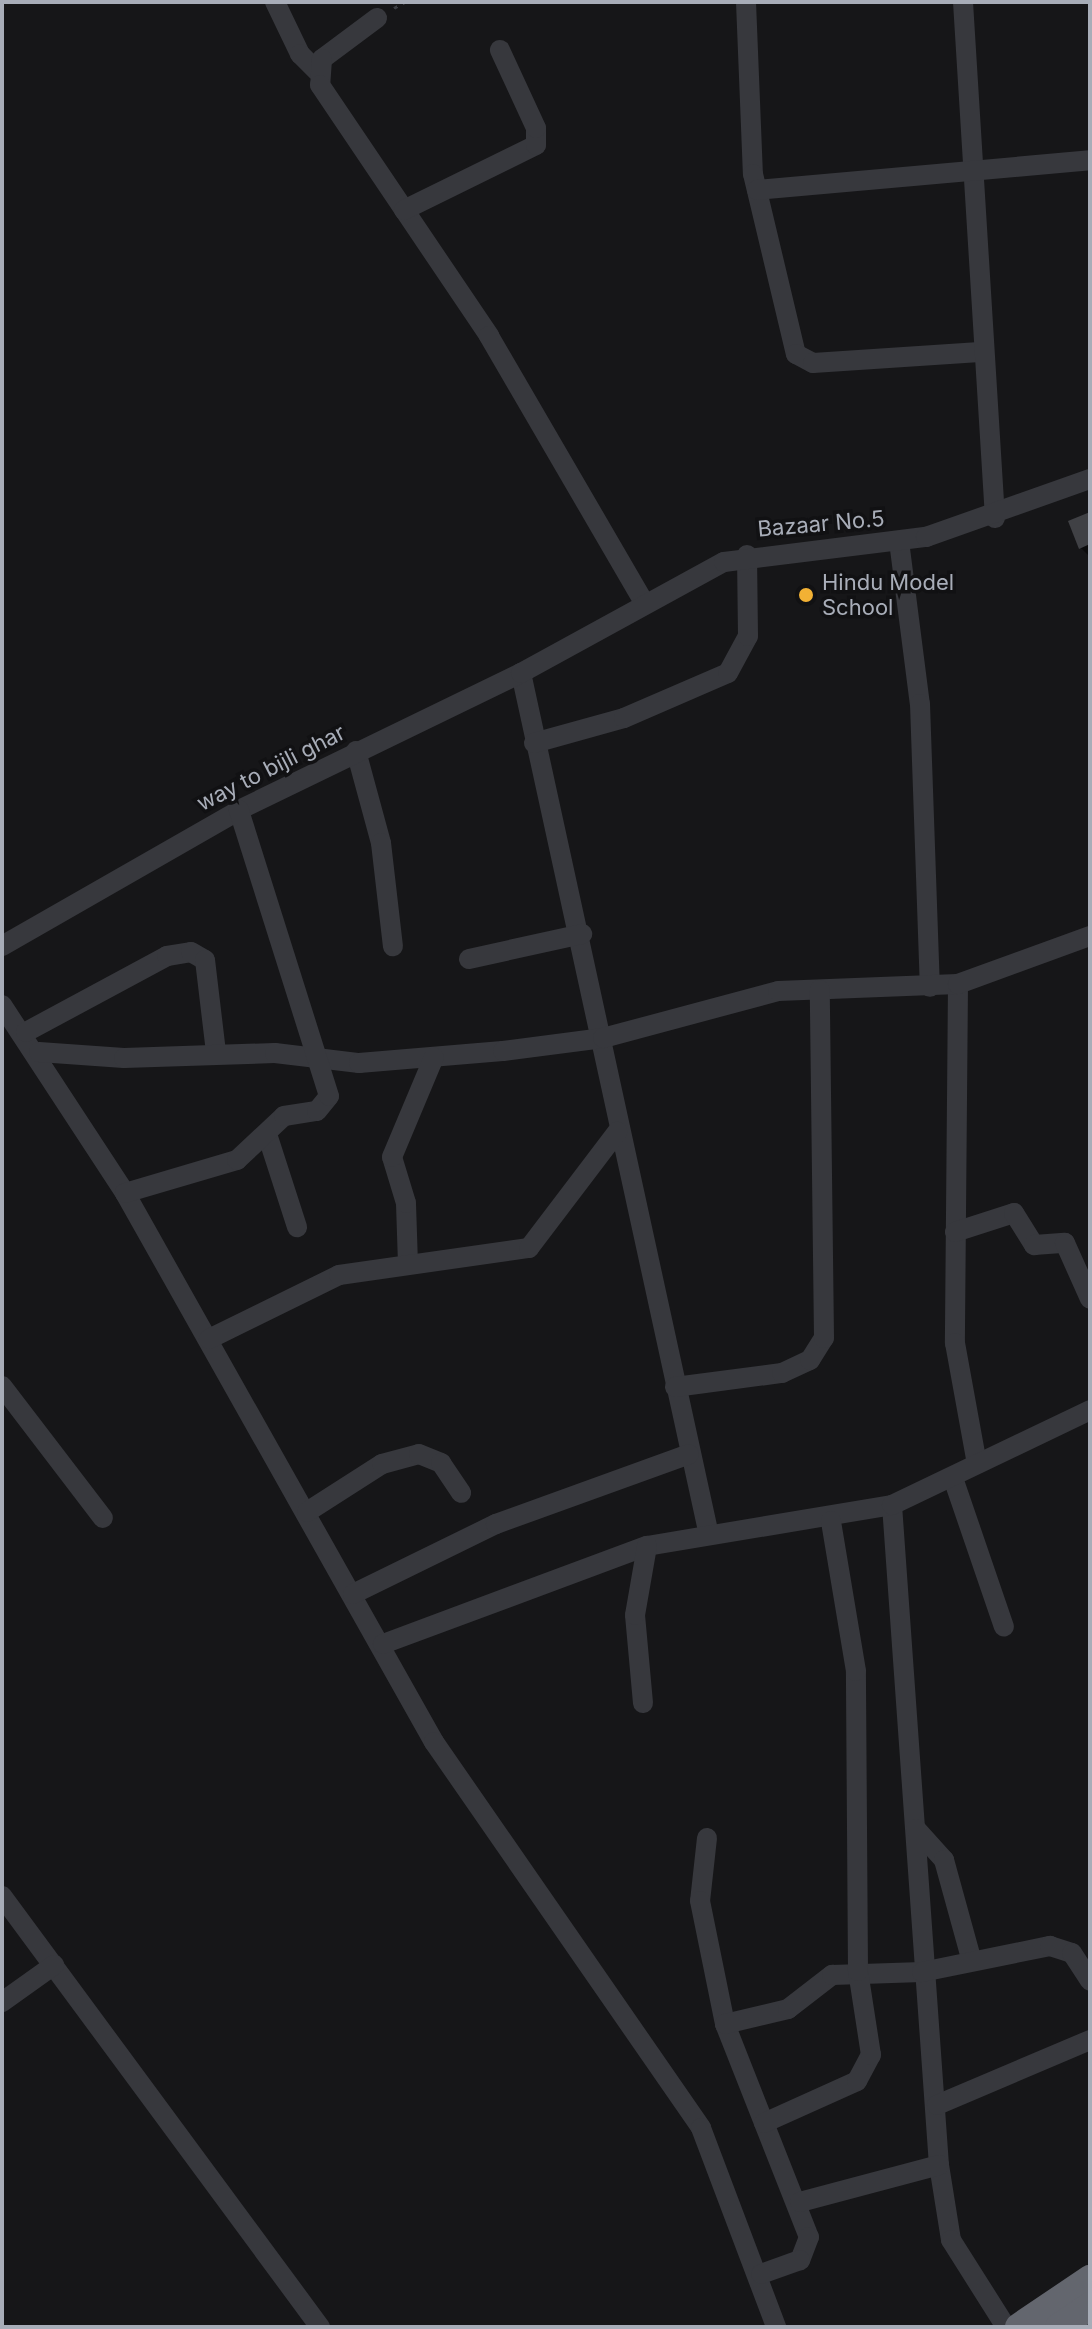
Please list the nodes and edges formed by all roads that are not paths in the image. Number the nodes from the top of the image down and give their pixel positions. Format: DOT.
graph roads {
  1 [pos="275,2"];
  2 [pos="746,2"];
  3 [pos="963,2"];
  4 [pos="377,18"];
  5 [pos="500,50"];
  6 [pos="317,71"];
  7 [pos="1090,160"];
  8 [pos="971,169"];
  9 [pos="757,190"];
  10 [pos="404,210"];
  11 [pos="980,352"];
  12 [pos="1090,479"];
  13 [pos="995,518"];
  14 [pos="899,541"];
  15 [pos="747,555"];
  16 [pos="645,604"];
  17 [pos="570,648"];
  18 [pos="521,673"];
  19 [pos="534,743"];
  20 [pos="356,751"];
  21 [pos="239,810"];
  22 [pos="582,934"];
  23 [pos="1090,936"];
  24 [pos="2,946"];
  25 [pos="393,946"];
  26 [pos="469,959"];
  27 [pos="958,984"];
  28 [pos="930,987"];
  29 [pos="820,990"];
  30 [pos="2,1005"];
  31 [pos="26,1032"];
  32 [pos="603,1038"];
  33 [pos="39,1052"];
  34 [pos="216,1052"];
  35 [pos="434,1057"];
  36 [pos="313,1062"];
  37 [pos="617,1132"];
  38 [pos="267,1134"];
  39 [pos="125,1193"];
  40 [pos="297,1227"];
  41 [pos="955,1232"];
  42 [pos="408,1264"];
  43 [pos="1090,1299"];
  44 [pos="209,1339"];
  45 [pos="2,1386"];
  46 [pos="675,1387"];
  47 [pos="1090,1410"];
  48 [pos="689,1454"];
  49 [pos="977,1464"];
  50 [pos="953,1478"];
  51 [pos="461,1493"];
  52 [pos="892,1505"];
  53 [pos="307,1512"];
  54 [pos="103,1518"];
  55 [pos="831,1521"];
  56 [pos="708,1531"];
  57 [pos="647,1546"];
  58 [pos="353,1594"];
  59 [pos="1004,1627"];
  60 [pos="383,1644"];
  61 [pos="643,1703"];
  62 [pos="916,1829"];
  63 [pos="707,1838"];
  64 [pos="2,1896"];
  65 [pos="971,1958"];
  66 [pos="54,1965"];
  67 [pos="858,1971"];
  68 [pos="922,1972"];
  69 [pos="1090,1981"];
  70 [pos="2,2002"];
  71 [pos="725,2024"];
  72 [pos="1090,2040"];
  73 [pos="937,2105"];
  74 [pos="764,2123"];
  75 [pos="939,2165"];
  76 [pos="800,2202"];
  77 [pos="761,2274"];
  78 [pos="1090,2279"];
  79 [pos="320,2327"];
  80 [pos="776,2327"];
  81 [pos="1006,2327"];
  82 [pos="1019,2327"];
  1 -- 6 [label="street"];
  2 -- 9 [label="street"];
  3 -- 8 [label="street"];
  4 -- 6 [label="street"];
  5 -- 10 [label="street"];
  6 -- 10 [label="street"];
  7 -- 8 [label="street"];
  8 -- 9 [label="street"];
  8 -- 11 [label="street"];
  9 -- 11 [label="street"];
  10 -- 16 [label="street"];
  11 -- 13 [label="street"];
  12 -- 13 [label="street, Bazaar No.5"];
  13 -- 14 [label="street, Bazaar No.5"];
  14 -- 15 [label="street, Bazaar No.5"];
  14 -- 28 [label="street"];
  15 -- 16 [label="street, Bazaar No.5"];
  15 -- 19 [label="street"];
  16 -- 17 [label="street, Bazaar No.5"];
  17 -- 18 [label="street, way to bijli ghar"];
  18 -- 19 [label="street"];
  18 -- 20 [label="street, way to bijli ghar"];
  19 -- 22 [label="street"];
  20 -- 21 [label="street, way to bijli ghar"];
  20 -- 25 [label="street"];
  21 -- 24 [label="street, way to bijli ghar"];
  21 -- 36 [label="street"];
  22 -- 26 [label="street"];
  22 -- 32 [label="street"];
  23 -- 27 [label="street"];
  27 -- 28 [label="street"];
  27 -- 41 [label="street"];
  28 -- 29 [label="street"];
  29 -- 32 [label="street"];
  29 -- 46 [label="street"];
  30 -- 31 [label="street"];
  31 -- 33 [label="street"];
  31 -- 34 [label="street"];
  32 -- 35 [label="street"];
  32 -- 37 [label="street"];
  33 -- 34 [label="street"];
  33 -- 39 [label="street"];
  34 -- 36 [label="street"];
  35 -- 36 [label="street"];
  35 -- 42 [label="street"];
  36 -- 38 [label="street"];
  37 -- 42 [label="street"];
  37 -- 46 [label="street"];
  38 -- 39 [label="street"];
  38 -- 40 [label="street"];
  39 -- 44 [label="street"];
  41 -- 43 [label="street"];
  41 -- 49 [label="street"];
  42 -- 44 [label="street"];
  44 -- 53 [label="street"];
  45 -- 54 [label="street"];
  46 -- 48 [label="street"];
  47 -- 49 [label="street"];
  48 -- 56 [label="street"];
  48 -- 58 [label="street"];
  49 -- 50 [label="street"];
  50 -- 52 [label="street"];
  50 -- 59 [label="street"];
  51 -- 53 [label="street"];
  52 -- 55 [label="street"];
  52 -- 62 [label="street"];
  53 -- 58 [label="street"];
  55 -- 56 [label="street"];
  55 -- 67 [label="street"];
  56 -- 57 [label="street"];
  57 -- 60 [label="street"];
  57 -- 61 [label="street"];
  58 -- 60 [label="street"];
  60 -- 77 [label="street"];
  62 -- 65 [label="street"];
  62 -- 68 [label="street"];
  63 -- 71 [label="street"];
  64 -- 66 [label="street"];
  65 -- 68 [label="street"];
  65 -- 69 [label="street"];
  66 -- 70 [label="street"];
  66 -- 79 [label="street"];
  67 -- 68 [label="street"];
  67 -- 71 [label="street"];
  67 -- 74 [label="street"];
  68 -- 73 [label="street"];
  71 -- 74 [label="street"];
  72 -- 73 [label="street"];
  73 -- 75 [label="street"];
  74 -- 76 [label="street"];
  75 -- 76 [label="street"];
  75 -- 81 [label="street"];
  76 -- 77 [label="street"];
  77 -- 80 [label="street"];
  78 -- 82 [label="highway"];
}
